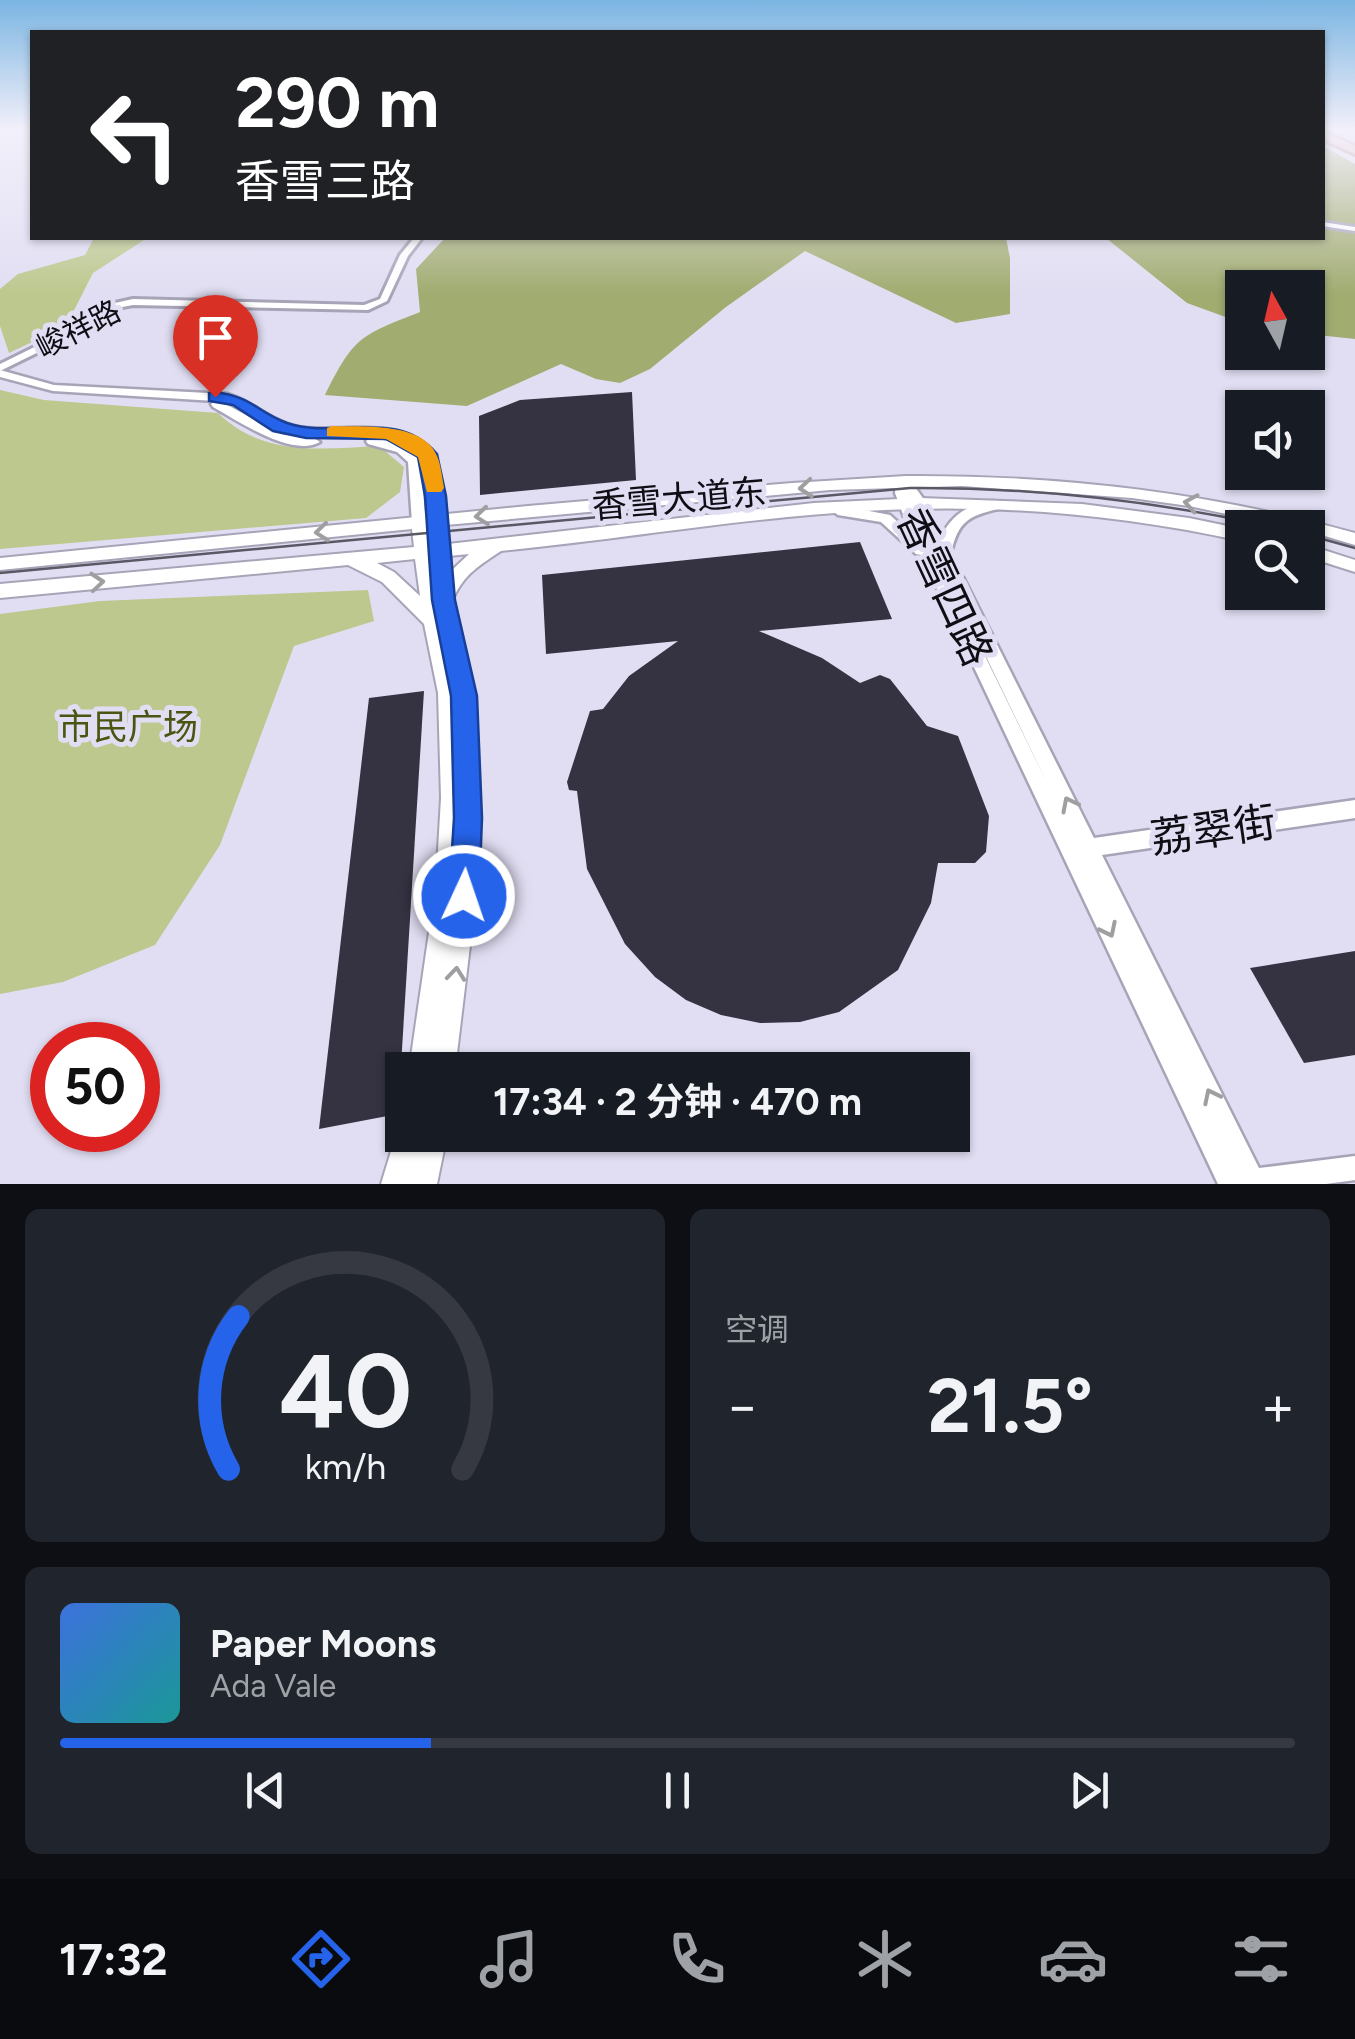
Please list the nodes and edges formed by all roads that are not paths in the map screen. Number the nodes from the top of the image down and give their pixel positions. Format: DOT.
graph roads {
  1 [pos="1325,225"];
  2 [pos="1355,230"];
  3 [pos="416,240"];
  4 [pos="0,371"];
  5 [pos="0,383"];
  6 [pos="903,481"];
  7 [pos="912,503"];
  8 [pos="1021,504"];
  9 [pos="814,509"];
  10 [pos="428,522"];
  11 [pos="1225,532"];
  12 [pos="1355,539"];
  13 [pos="534,542"];
  14 [pos="431,550"];
  15 [pos="936,556"];
  16 [pos="1325,556"];
  17 [pos="317,562"];
  18 [pos="0,564"];
  19 [pos="1355,566"];
  20 [pos="0,592"];
  21 [pos="444,600"];
  22 [pos="432,621"];
  23 [pos="1355,810"];
  24 [pos="1081,850"];
  25 [pos="425,1052"];
  26 [pos="445,1052"];
  27 [pos="405,1152"];
  28 [pos="429,1152"];
  29 [pos="1355,1168"];
  30 [pos="1239,1183"];
  31 [pos="395,1184"];
  32 [pos="422,1184"];
  1 -- 2 [label="street"];
  3 -- 4 [label="street, 峻祥路"];
  4 -- 10 [label="street"];
  5 -- 10 [label="street"];
  6 -- 7 [label="street, 香雪四路"];
  6 -- 10 [label="main road, 香雪大道东, one-way"];
  12 -- 6 [label="main road, 香雪大道东, one-way"];
  7 -- 8 [label="main road, 香雪大道东"];
  7 -- 9 [label="main road, 香雪大道东"];
  7 -- 15 [label="street, 香雪四路"];
  8 -- 11 [label="main road, 香雪大道东"];
  8 -- 15 [label="street"];
  9 -- 13 [label="main road, 香雪大道东"];
  9 -- 15 [label="street"];
  10 -- 14 [label="main road"];
  10 -- 18 [label="main road, 香雪大道东, one-way"];
  13 -- 14 [label="main road, 香雪大道东"];
  13 -- 21 [label="main road"];
  14 -- 17 [label="main road, 香雪大道东"];
  14 -- 21 [label="main road"];
  14 -- 22 [label="main road"];
  15 -- 24 [label="street, 香雪四路"];
  16 -- 19 [label="main road"];
  20 -- 17 [label="main road, 香雪大道东, one-way"];
  17 -- 22 [label="main road"];
  26 -- 21 [label="main road, one-way"];
  22 -- 25 [label="main road"];
  23 -- 24 [label="street, 荔翠街"];
  24 -- 30 [label="street, 香雪四路"];
  27 -- 31 [label="main road"];
  28 -- 32 [label="main road"];
  29 -- 30 [label="street"];
}
